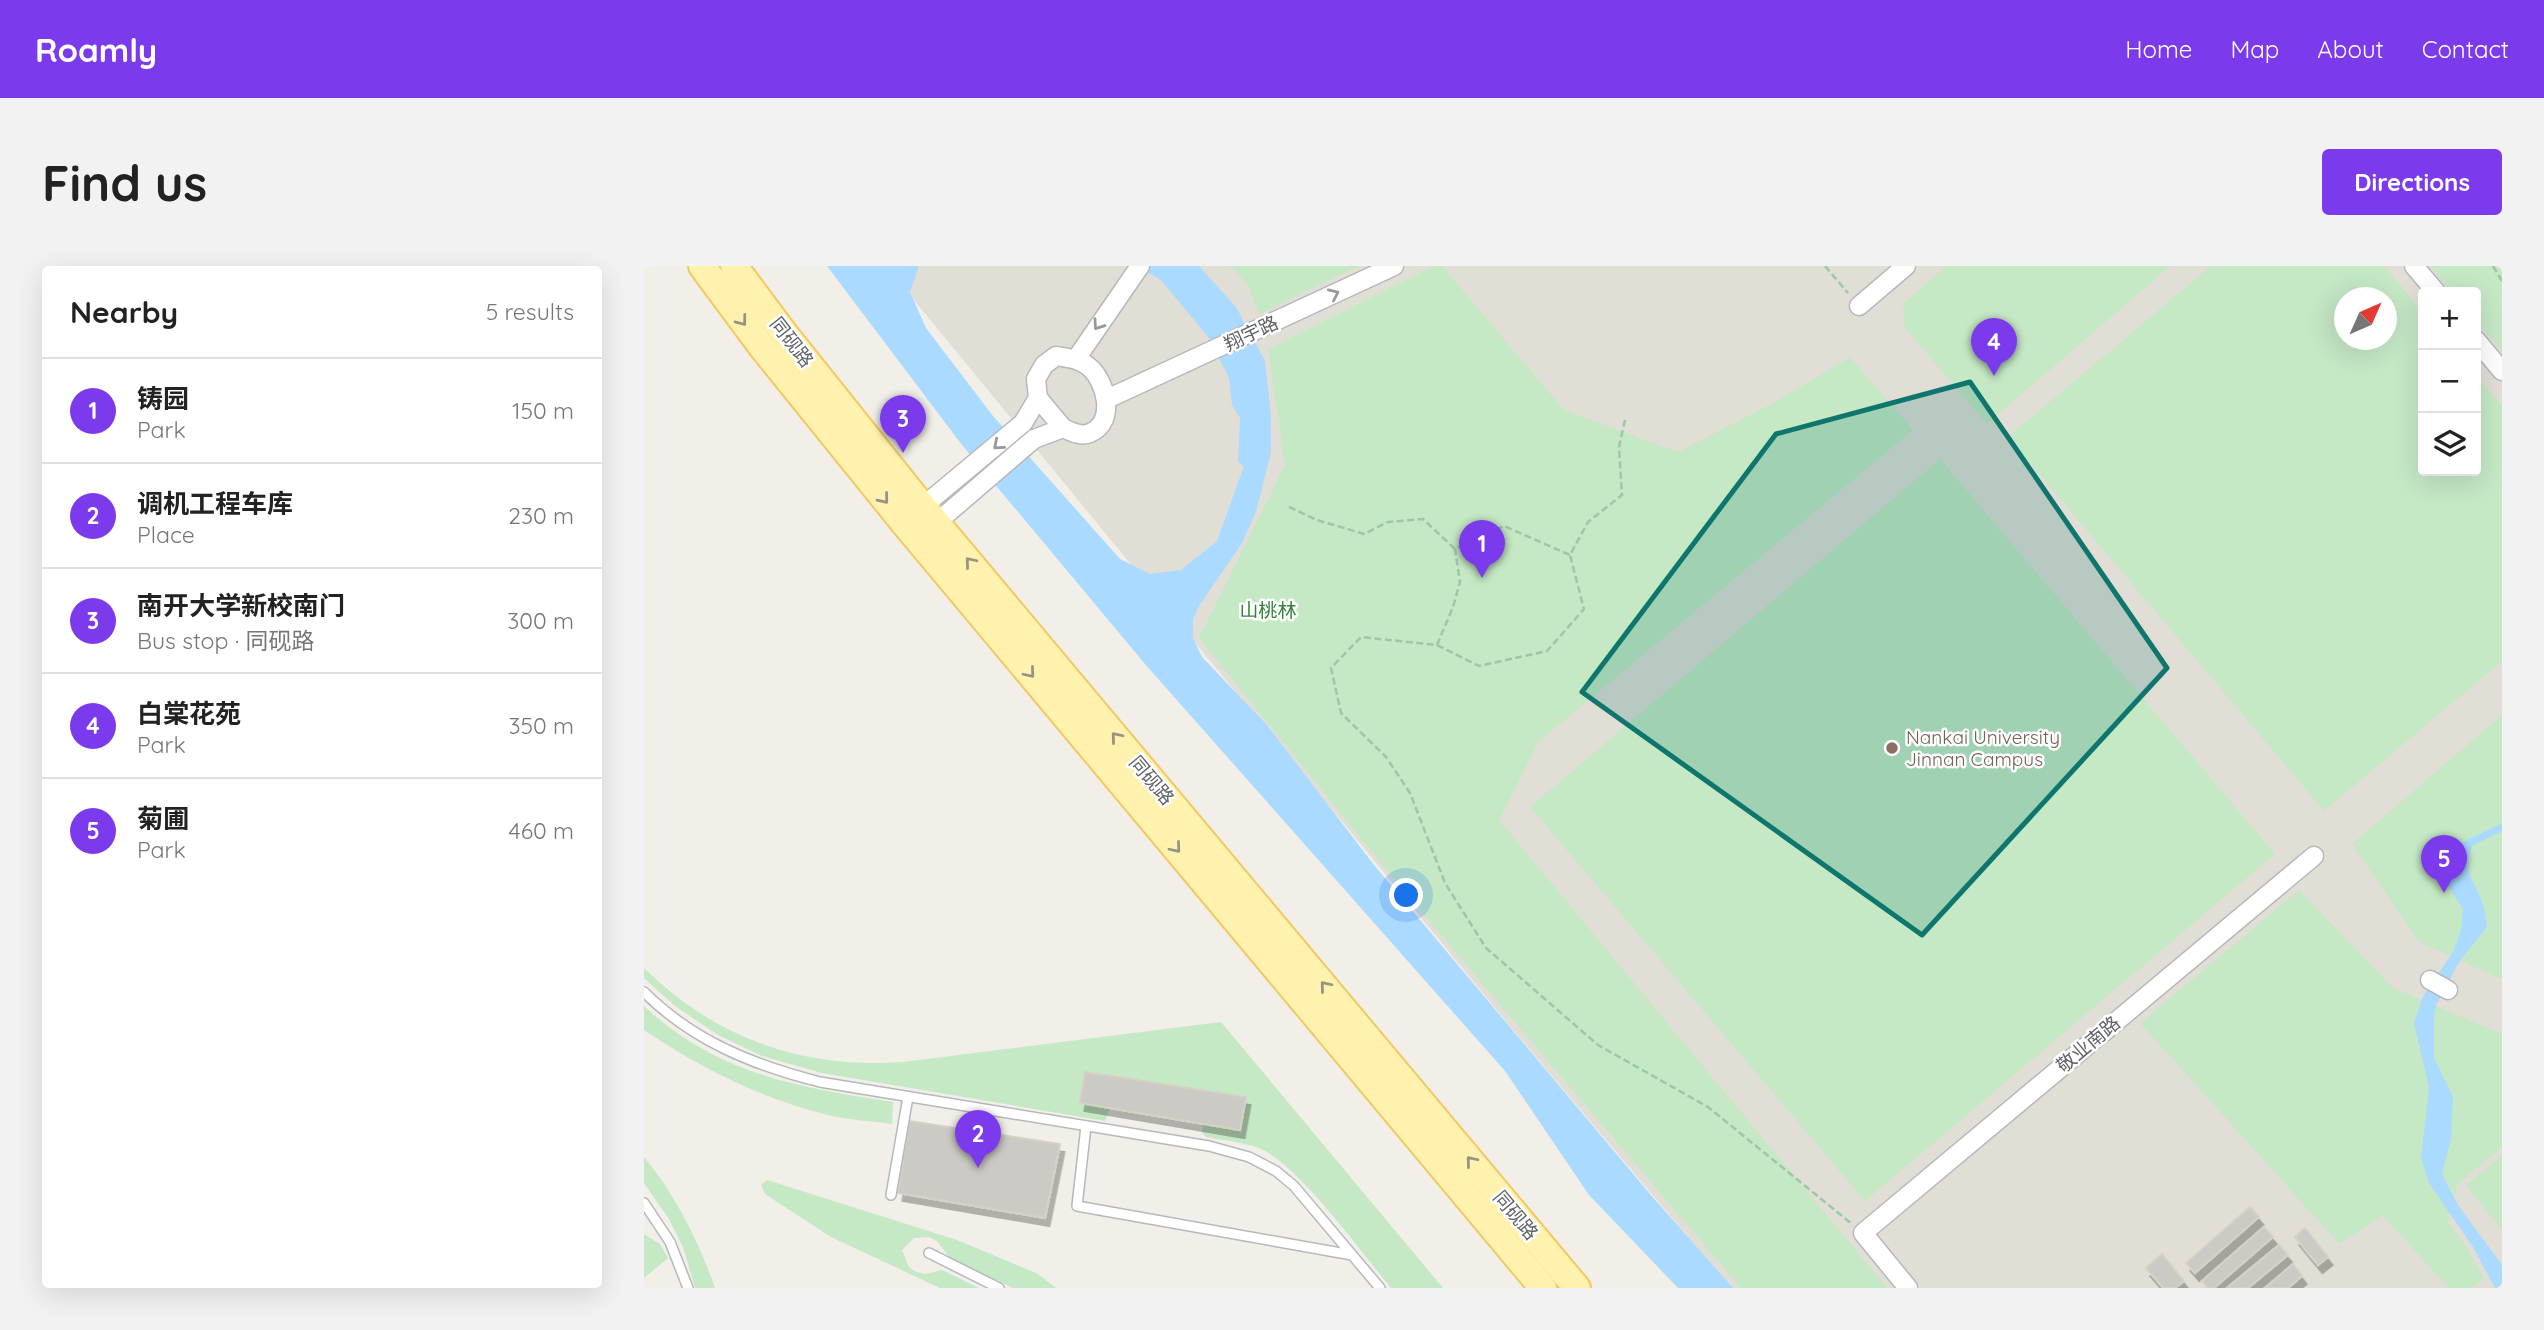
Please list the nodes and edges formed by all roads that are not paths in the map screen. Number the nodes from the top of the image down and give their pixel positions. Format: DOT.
graph roads {
  1 [pos="702,266"];
  2 [pos="734,266"];
  3 [pos="1140,266"];
  4 [pos="1394,266"];
  5 [pos="1906,266"];
  6 [pos="2414,266"];
  7 [pos="2432,287"];
  8 [pos="1859,306"];
  9 [pos="2481,346"];
  10 [pos="1076,359"];
  11 [pos="2502,371"];
  12 [pos="1038,398"];
  13 [pos="1107,399"];
  14 [pos="1063,428"];
  15 [pos="920,523"];
  16 [pos="2314,856"];
  17 [pos="2430,980"];
  18 [pos="2448,990"];
  19 [pos="644,992"];
  20 [pos="908,1097"];
  21 [pos="1086,1126"];
  22 [pos="891,1195"];
  23 [pos="646,1208"];
  24 [pos="929,1253"];
  25 [pos="1352,1255"];
  26 [pos="688,1288"];
  27 [pos="999,1288"];
  28 [pos="1380,1288"];
  29 [pos="1544,1288"];
  30 [pos="1577,1288"];
  31 [pos="1908,1288"];
  1 -- 15 [label="main road, 同砚路, one-way"];
  2 -- 15 [label="main road, 同砚路"];
  3 -- 10 [label="street, one-way"];
  13 -- 4 [label="street, 翔宇路, one-way"];
  5 -- 8 [label="street"];
  6 -- 7 [label="street"];
  9 -- 11 [label="street"];
  10 -- 12 [label="street"];
  10 -- 13 [label="street"];
  12 -- 14 [label="street"];
  12 -- 15 [label="street, one-way"];
  13 -- 14 [label="street"];
  14 -- 15 [label="street"];
  15 -- 29 [label="main road, 同砚路, one-way"];
  30 -- 15 [label="main road, 同砚路, one-way"];
  16 -- 31 [label="street, 敬业南路"];
  17 -- 18 [label="street"];
  19 -- 20 [label="lane"];
  20 -- 21 [label="lane"];
  20 -- 22 [label="lane"];
  21 -- 25 [label="lane"];
  21 -- 25 [label="lane"];
  23 -- 26 [label="lane"];
  24 -- 27 [label="lane"];
  25 -- 28 [label="lane"];
}
